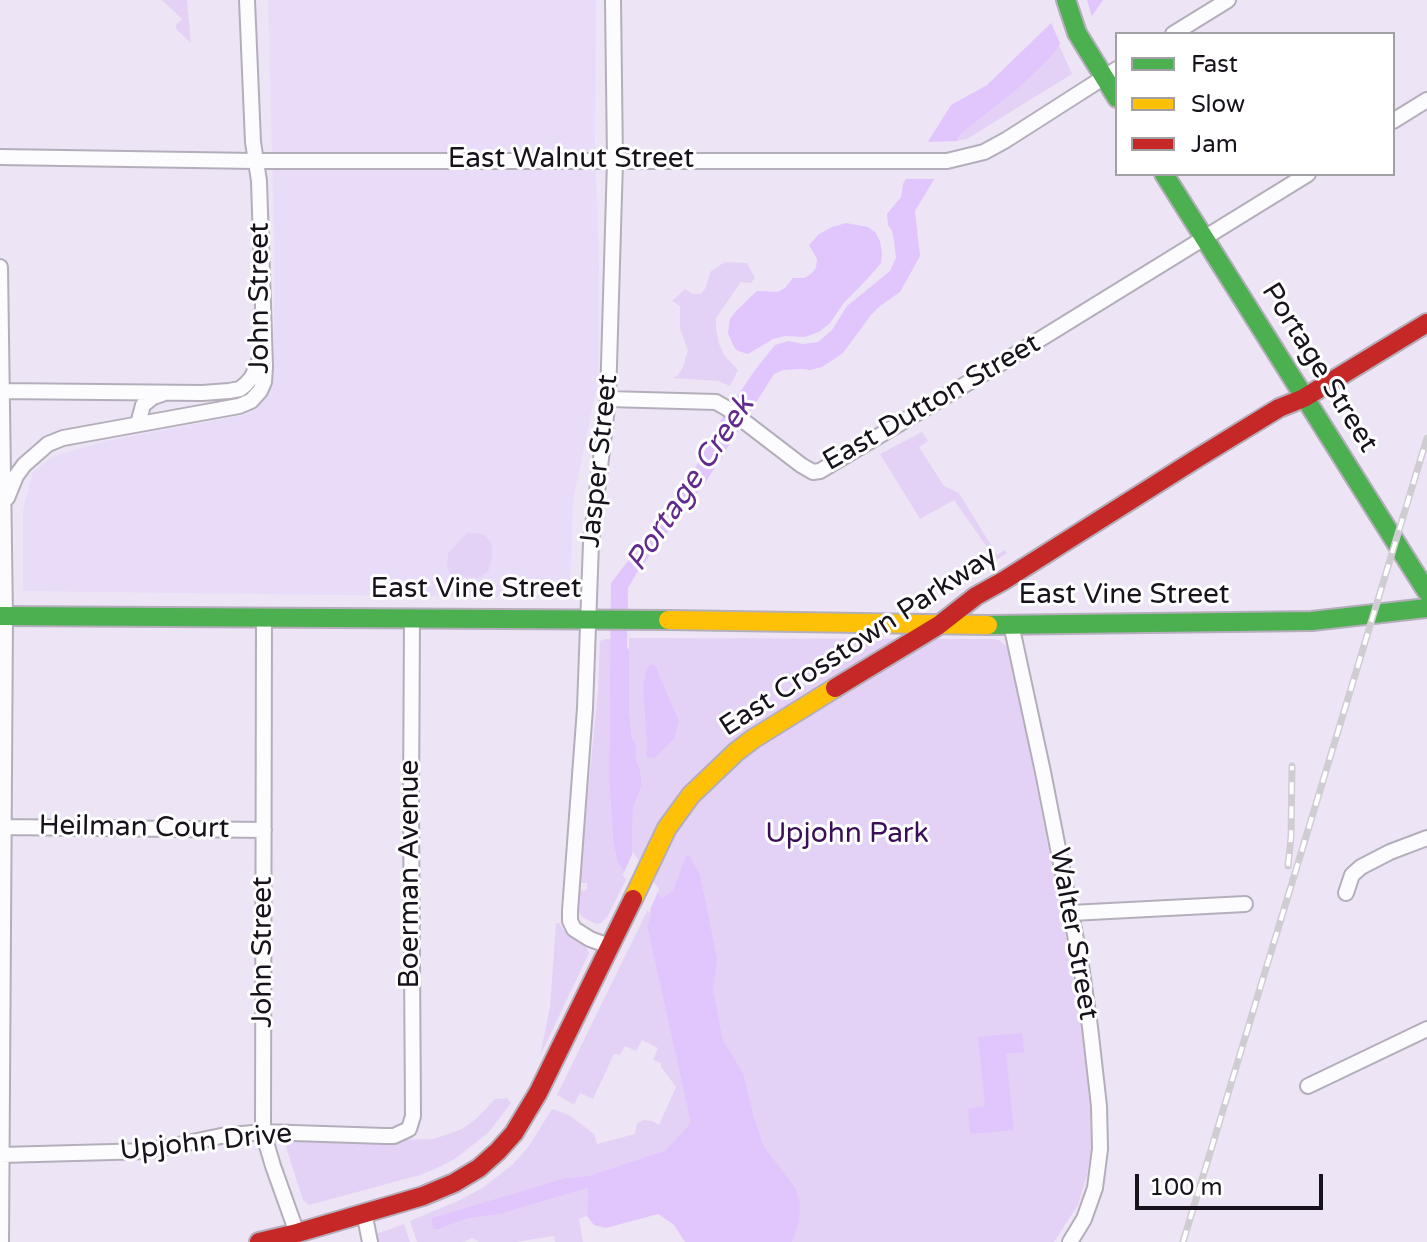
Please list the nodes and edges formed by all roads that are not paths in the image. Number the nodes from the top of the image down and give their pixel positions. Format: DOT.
graph roads {
  1 [pos="247,0"];
  2 [pos="613,0"];
  3 [pos="1228,0"];
  4 [pos="1066,1"];
  5 [pos="1176,32"];
  6 [pos="1111,73"];
  7 [pos="1427,100"];
  8 [pos="1395,120"];
  9 [pos="0,157"];
  10 [pos="255,161"];
  11 [pos="615,161"];
  12 [pos="1165,176"];
  13 [pos="1305,176"];
  14 [pos="1203,239"];
  15 [pos="0,267"];
  16 [pos="1427,323"];
  17 [pos="264,349"];
  18 [pos="1,391"];
  19 [pos="170,392"];
  20 [pos="1304,398"];
  21 [pos="608,399"];
  22 [pos="138,424"];
  23 [pos="2,514"];
  24 [pos="1427,592"];
  25 [pos="1427,608"];
  26 [pos="2,616"];
  27 [pos="264,617"];
  28 [pos="412,618"];
  29 [pos="588,619"];
  30 [pos="1011,624"];
  31 [pos="939,625"];
  32 [pos="3,827"];
  33 [pos="264,830"];
  34 [pos="1427,838"];
  35 [pos="1346,893"];
  36 [pos="1245,904"];
  37 [pos="1071,913"];
  38 [pos="1,943"];
  39 [pos="609,946"];
  40 [pos="1427,1029"];
  41 [pos="1,1053"];
  42 [pos="1308,1086"];
  43 [pos="409,1129"];
  44 [pos="263,1132"];
  45 [pos="1,1155"];
  46 [pos="0,1200"];
  47 [pos="364,1212"];
  48 [pos="297,1233"];
  49 [pos="1,1242"];
  50 [pos="259,1242"];
  51 [pos="370,1242"];
  52 [pos="1070,1242"];
  1 -- 10 [label="street, John Street"];
  2 -- 11 [label="street, Jasper Street"];
  3 -- 5 [label="street"];
  4 -- 6 [label="street"];
  6 -- 11 [label="street, East Walnut Street"];
  7 -- 8 [label="street"];
  9 -- 10 [label="street, East Walnut Street"];
  10 -- 11 [label="street, East Walnut Street"];
  10 -- 17 [label="street, John Street"];
  11 -- 21 [label="street, Jasper Street"];
  12 -- 14 [label="street, Portage Street"];
  13 -- 14 [label="street"];
  14 -- 20 [label="street, Portage Street"];
  14 -- 21 [label="street, East Dutton Street"];
  15 -- 18 [label="street"];
  16 -- 20 [label="street, East Crosstown Parkway"];
  17 -- 19 [label="street"];
  17 -- 22 [label="street, John Street"];
  18 -- 19 [label="street"];
  18 -- 23 [label="street"];
  19 -- 22 [label="street"];
  20 -- 24 [label="street, Portage Street"];
  20 -- 31 [label="street, East Crosstown Parkway"];
  21 -- 29 [label="street, Jasper Street"];
  22 -- 23 [label="street, John Street"];
  23 -- 26 [label="street"];
  25 -- 30 [label="street, East Vine Street"];
  26 -- 27 [label="street, East Vine Street"];
  26 -- 32 [label="street"];
  27 -- 28 [label="street, East Vine Street"];
  27 -- 33 [label="street, John Street"];
  28 -- 29 [label="street, East Vine Street"];
  28 -- 43 [label="street, Boerman Avenue"];
  29 -- 31 [label="street, East Vine Street"];
  29 -- 39 [label="street, Jasper Street"];
  30 -- 31 [label="street, East Vine Street"];
  30 -- 37 [label="street, Walter Street"];
  31 -- 39 [label="street, East Crosstown Parkway"];
  32 -- 33 [label="street, Heilman Court"];
  32 -- 38 [label="street"];
  33 -- 44 [label="street, John Street"];
  34 -- 35 [label="street"];
  36 -- 37 [label="street"];
  37 -- 52 [label="street, Walter Street"];
  38 -- 41 [label="street"];
  39 -- 47 [label="street, East Crosstown Parkway"];
  40 -- 42 [label="street"];
  41 -- 45 [label="street"];
  43 -- 44 [label="street, Upjohn Drive"];
  44 -- 45 [label="street, Upjohn Drive"];
  44 -- 48 [label="street, John Street"];
  45 -- 46 [label="street"];
  46 -- 49 [label="street"];
  47 -- 48 [label="street, East Crosstown Parkway"];
  47 -- 51 [label="street"];
  48 -- 50 [label="street, East Crosstown Parkway"];
}
